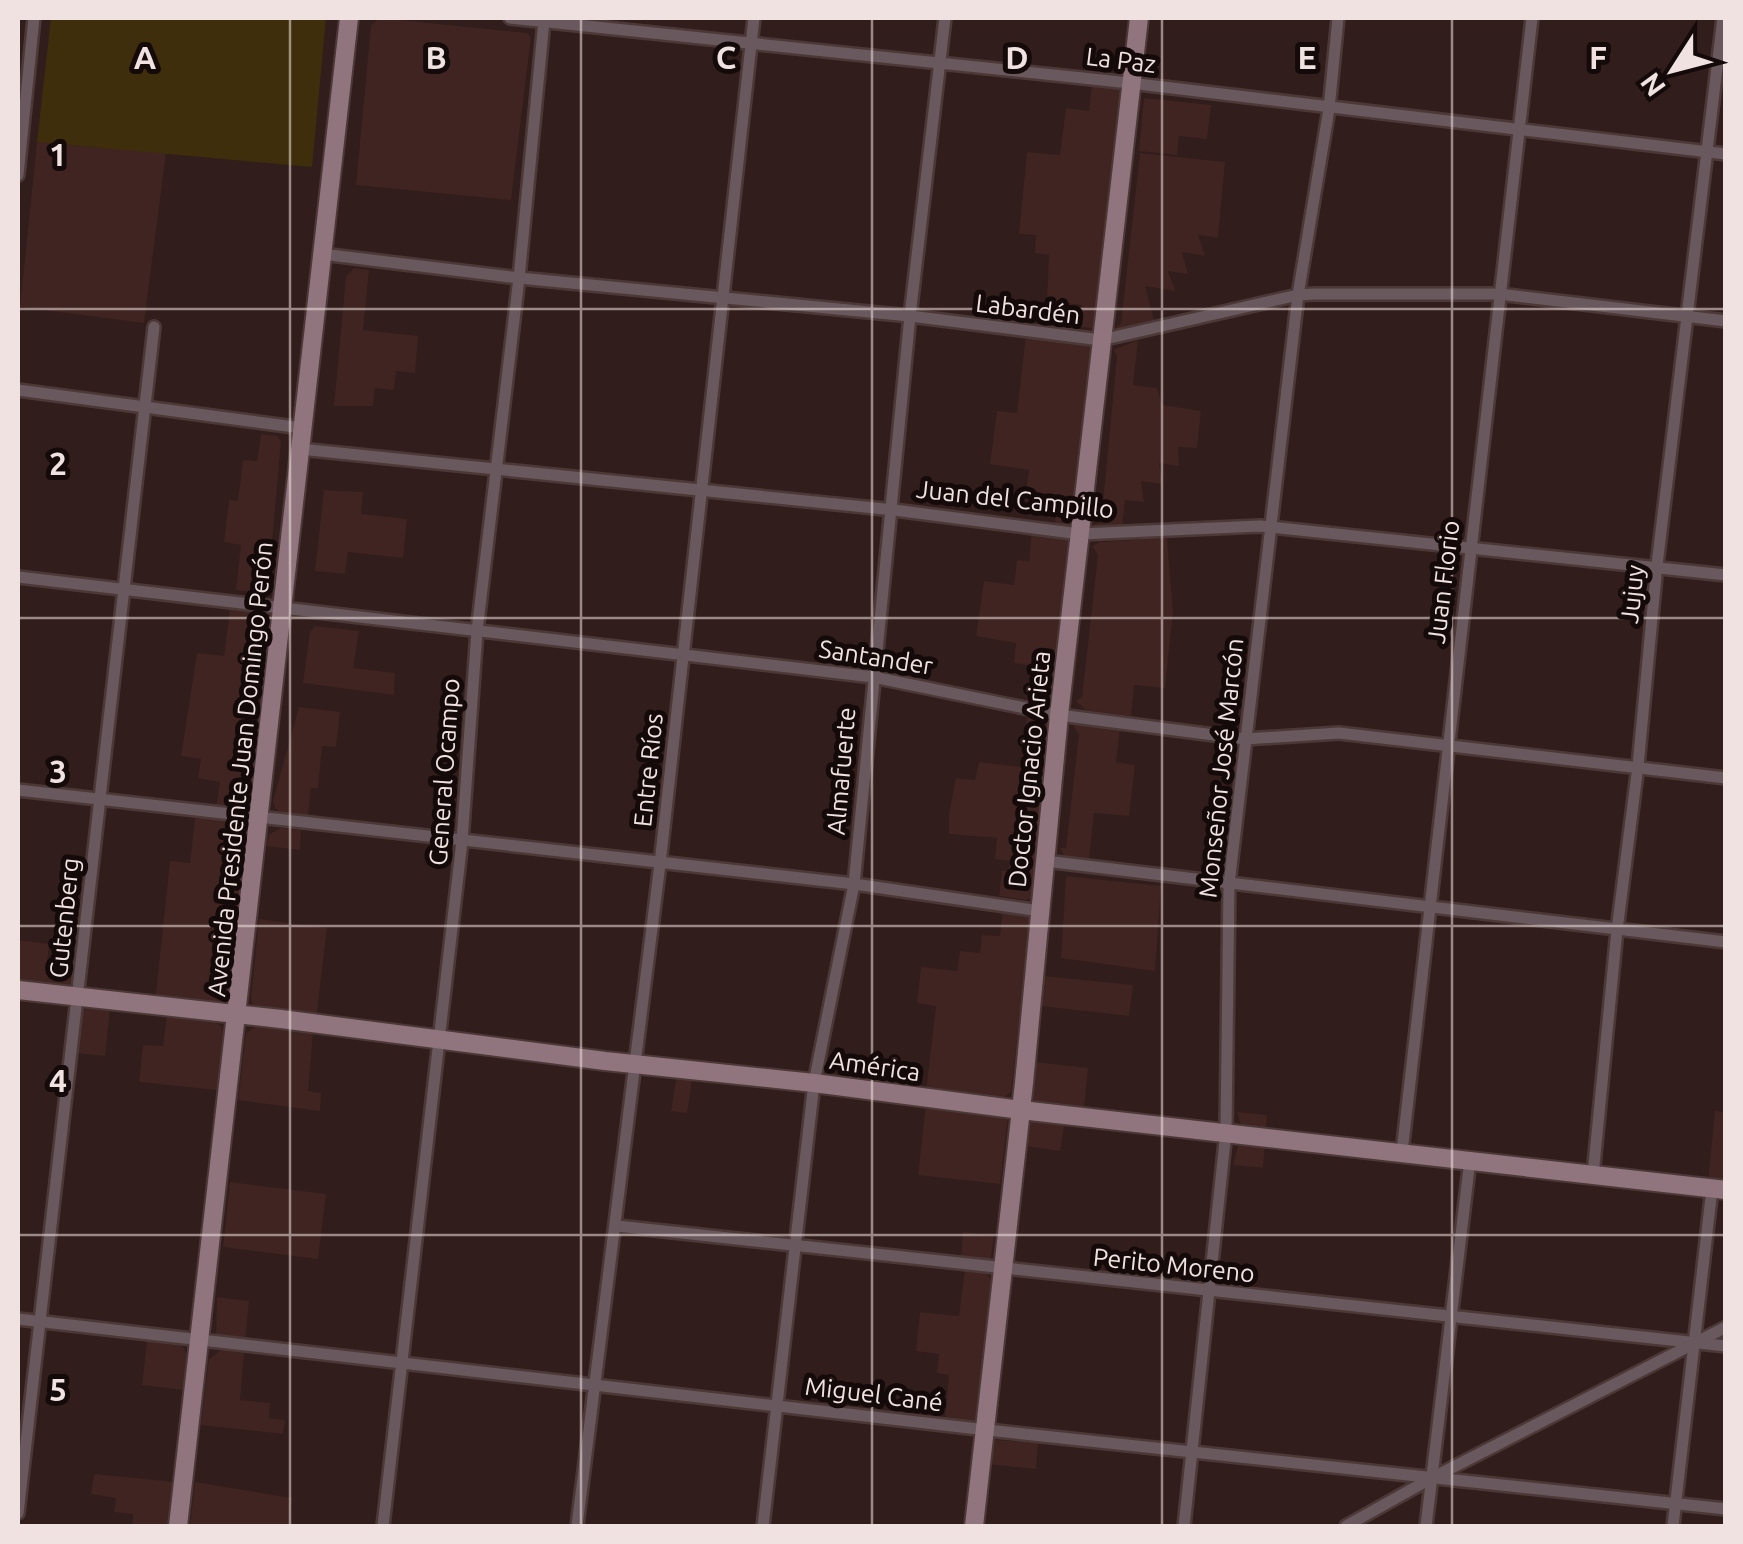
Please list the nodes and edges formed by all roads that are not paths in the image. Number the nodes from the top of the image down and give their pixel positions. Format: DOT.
graph roads {
  1 [pos="34,18"];
  2 [pos="349,18"];
  3 [pos="510,18"];
  4 [pos="754,18"];
  5 [pos="945,18"];
  6 [pos="1139,18"];
  7 [pos="1338,18"];
  8 [pos="1532,18"];
  9 [pos="1723,18"];
  10 [pos="560,20"];
  11 [pos="544,21"];
  12 [pos="752,44"];
  13 [pos="940,62"];
  14 [pos="1130,83"];
  15 [pos="22,104"];
  16 [pos="1328,109"];
  17 [pos="1521,129"];
  18 [pos="1708,152"];
  19 [pos="1726,154"];
  20 [pos="18,176"];
  21 [pos="322,254"];
  22 [pos="519,278"];
  23 [pos="1499,294"];
  24 [pos="1298,295"];
  25 [pos="725,298"];
  26 [pos="910,316"];
  27 [pos="1688,316"];
  28 [pos="1726,322"];
  29 [pos="154,328"];
  30 [pos="1101,340"];
  31 [pos="18,390"];
  32 [pos="146,409"];
  33 [pos="302,428"];
  34 [pos="300,449"];
  35 [pos="497,467"];
  36 [pos="704,490"];
  37 [pos="894,510"];
  38 [pos="1271,527"];
  39 [pos="1080,534"];
  40 [pos="1470,546"];
  41 [pos="1656,566"];
  42 [pos="1726,575"];
  43 [pos="18,577"];
  44 [pos="124,590"];
  45 [pos="282,608"];
  46 [pos="478,630"];
  47 [pos="684,653"];
  48 [pos="872,677"];
  49 [pos="1060,715"];
  50 [pos="1245,739"];
  51 [pos="1446,746"];
  52 [pos="1638,766"];
  53 [pos="1726,778"];
  54 [pos="18,790"];
  55 [pos="100,799"];
  56 [pos="259,818"];
  57 [pos="462,841"];
  58 [pos="1045,861"];
  59 [pos="660,864"];
  60 [pos="854,884"];
  61 [pos="1230,884"];
  62 [pos="1429,908"];
  63 [pos="1040,911"];
  64 [pos="1617,930"];
  65 [pos="1726,942"];
  66 [pos="18,990"];
  67 [pos="78,997"];
  68 [pos="238,1014"];
  69 [pos="441,1041"];
  70 [pos="635,1065"];
  71 [pos="814,1082"];
  72 [pos="1021,1110"];
  73 [pos="1226,1132"];
  74 [pos="1402,1152"];
  75 [pos="1470,1160"];
  76 [pos="1593,1175"];
  77 [pos="1719,1190"];
  78 [pos="617,1226"];
  79 [pos="795,1248"];
  80 [pos="1004,1270"];
  81 [pos="1210,1291"];
  82 [pos="1449,1318"];
  83 [pos="18,1319"];
  84 [pos="41,1322"];
  85 [pos="1726,1327"];
  86 [pos="200,1340"];
  87 [pos="1694,1343"];
  88 [pos="1726,1346"];
  89 [pos="402,1363"];
  90 [pos="595,1385"];
  91 [pos="777,1406"];
  92 [pos="987,1430"];
  93 [pos="1193,1452"];
  94 [pos="1430,1478"];
  95 [pos="1676,1503"];
  96 [pos="1726,1508"];
  97 [pos="18,1513"];
  98 [pos="178,1526"];
  99 [pos="383,1526"];
  100 [pos="577,1526"];
  101 [pos="763,1526"];
  102 [pos="974,1526"];
  103 [pos="1184,1526"];
  104 [pos="1346,1526"];
  105 [pos="1426,1526"];
  106 [pos="1673,1526"];
  1 -- 15 [label="street"];
  2 -- 21 [label="street, Avenida Presidente Juan Domingo Perón"];
  3 -- 11 [label="street, La Paz"];
  4 -- 12 [label="street, Entre Ríos"];
  5 -- 13 [label="street, Almafuerte"];
  6 -- 14 [label="street, Doctor Ignacio Arieta"];
  7 -- 16 [label="street, Monseñor José Marcón"];
  8 -- 17 [label="street, Juan Florio"];
  9 -- 18 [label="street, Jujuy"];
  10 -- 11 [label="street, La Paz"];
  10 -- 12 [label="street, La Paz"];
  11 -- 22 [label="street, General Ocampo"];
  12 -- 13 [label="street, La Paz"];
  12 -- 25 [label="street, Entre Ríos"];
  13 -- 14 [label="street, La Paz"];
  13 -- 26 [label="street, Almafuerte"];
  14 -- 16 [label="street, La Paz"];
  14 -- 30 [label="street, Doctor Ignacio Arieta"];
  15 -- 20 [label="street"];
  16 -- 17 [label="street, La Paz"];
  16 -- 24 [label="street, Monseñor José Marcón"];
  17 -- 18 [label="street, La Paz"];
  17 -- 23 [label="street, Juan Florio"];
  18 -- 19 [label="street, La Paz"];
  18 -- 27 [label="street, Jujuy"];
  21 -- 22 [label="street, Labardén"];
  21 -- 33 [label="street, Avenida Presidente Juan Domingo Perón"];
  22 -- 25 [label="street, Labardén"];
  22 -- 35 [label="street, General Ocampo"];
  23 -- 24 [label="street, Labardén"];
  23 -- 27 [label="street, Labardén"];
  23 -- 40 [label="street, Juan Florio"];
  24 -- 30 [label="street, Labardén"];
  24 -- 38 [label="street, Monseñor José Marcón"];
  25 -- 26 [label="street, Labardén"];
  25 -- 36 [label="street, Entre Ríos"];
  26 -- 30 [label="street, Labardén"];
  26 -- 37 [label="street, Almafuerte"];
  27 -- 28 [label="street, Labardén"];
  27 -- 41 [label="street, Jujuy"];
  29 -- 32 [label="street, Gutenberg"];
  30 -- 39 [label="street, Doctor Ignacio Arieta"];
  31 -- 32 [label="street"];
  32 -- 33 [label="street"];
  32 -- 44 [label="street, Gutenberg"];
  33 -- 34 [label="street, Avenida Presidente Juan Domingo Perón"];
  34 -- 35 [label="street, Juan del Campillo"];
  34 -- 45 [label="street, Avenida Presidente Juan Domingo Perón"];
  35 -- 36 [label="street, Juan del Campillo"];
  35 -- 46 [label="street, General Ocampo"];
  36 -- 37 [label="street, Juan del Campillo"];
  36 -- 47 [label="street, Entre Ríos"];
  37 -- 39 [label="street, Juan del Campillo"];
  37 -- 48 [label="street, Almafuerte"];
  38 -- 39 [label="street, Juan del Campillo"];
  38 -- 40 [label="street, Juan del Campillo"];
  38 -- 50 [label="street, Monseñor José Marcón"];
  39 -- 49 [label="street, Doctor Ignacio Arieta"];
  40 -- 41 [label="street, Juan del Campillo"];
  40 -- 51 [label="street, Juan Florio"];
  41 -- 42 [label="street, Juan del Campillo"];
  41 -- 52 [label="street, Jujuy"];
  43 -- 44 [label="street, Santander"];
  44 -- 45 [label="street, Santander"];
  44 -- 55 [label="street, Gutenberg"];
  45 -- 46 [label="street, Santander"];
  45 -- 56 [label="street, Avenida Presidente Juan Domingo Perón"];
  46 -- 47 [label="street, Santander"];
  46 -- 57 [label="street, General Ocampo"];
  47 -- 48 [label="street, Santander"];
  47 -- 59 [label="street, Entre Ríos"];
  48 -- 49 [label="street, Santander"];
  48 -- 60 [label="street, Almafuerte"];
  49 -- 50 [label="street, Santander"];
  49 -- 58 [label="street, Doctor Ignacio Arieta"];
  50 -- 51 [label="street, Santander"];
  50 -- 61 [label="street, Monseñor José Marcón"];
  51 -- 52 [label="street, Santander"];
  51 -- 62 [label="street, Juan Florio"];
  52 -- 53 [label="street, Santander"];
  52 -- 64 [label="street, Jujuy"];
  54 -- 55 [label="street"];
  55 -- 56 [label="street"];
  55 -- 67 [label="street, Gutenberg"];
  56 -- 57 [label="street"];
  56 -- 68 [label="street, Avenida Presidente Juan Domingo Perón"];
  57 -- 59 [label="street"];
  57 -- 69 [label="street, General Ocampo"];
  58 -- 61 [label="street"];
  58 -- 63 [label="street, Doctor Ignacio Arieta"];
  59 -- 60 [label="street"];
  59 -- 70 [label="street, Entre Ríos"];
  60 -- 63 [label="street"];
  60 -- 71 [label="street, Almafuerte"];
  61 -- 62 [label="street"];
  61 -- 73 [label="street, Monseñor José Marcón"];
  62 -- 64 [label="street"];
  62 -- 74 [label="street, Juan Florio"];
  63 -- 72 [label="street, Doctor Ignacio Arieta"];
  64 -- 65 [label="street"];
  64 -- 76 [label="street, Jujuy"];
  66 -- 67 [label="street, América"];
  67 -- 68 [label="street, América"];
  67 -- 84 [label="street, Gutenberg"];
  68 -- 69 [label="street, América"];
  68 -- 86 [label="street, Avenida Presidente Juan Domingo Perón"];
  69 -- 70 [label="street, América"];
  69 -- 89 [label="street, General Ocampo"];
  70 -- 71 [label="street, América"];
  70 -- 78 [label="street, Entre Ríos"];
  71 -- 72 [label="street, América"];
  71 -- 79 [label="street, Almafuerte"];
  72 -- 73 [label="street, América"];
  72 -- 80 [label="street, Doctor Ignacio Arieta"];
  73 -- 74 [label="street, América"];
  73 -- 81 [label="street, Monseñor José Marcón"];
  74 -- 75 [label="street, América"];
  75 -- 76 [label="street, América"];
  75 -- 82 [label="street"];
  76 -- 77 [label="street, América"];
  77 -- 87 [label="street"];
  78 -- 79 [label="street, Perito Moreno"];
  78 -- 90 [label="street, Entre Ríos"];
  79 -- 80 [label="street, Perito Moreno"];
  79 -- 91 [label="street, Almafuerte"];
  80 -- 81 [label="street, Perito Moreno"];
  80 -- 92 [label="street, Doctor Ignacio Arieta"];
  81 -- 82 [label="street, Perito Moreno"];
  81 -- 93 [label="street, Monseñor José Marcón"];
  82 -- 87 [label="street, Perito Moreno"];
  82 -- 94 [label="street"];
  83 -- 84 [label="street, Miguel Cané"];
  84 -- 86 [label="street, Miguel Cané"];
  84 -- 97 [label="street, Gutenberg"];
  85 -- 87 [label="street"];
  86 -- 89 [label="street, Miguel Cané"];
  86 -- 98 [label="street, Avenida Presidente Juan Domingo Perón"];
  87 -- 88 [label="street, Perito Moreno"];
  87 -- 94 [label="street"];
  87 -- 95 [label="street"];
  89 -- 90 [label="street, Miguel Cané"];
  89 -- 99 [label="street, General Ocampo"];
  90 -- 91 [label="street, Miguel Cané"];
  90 -- 100 [label="street, Entre Ríos"];
  91 -- 92 [label="street, Miguel Cané"];
  91 -- 101 [label="street, Almafuerte"];
  92 -- 93 [label="street, Miguel Cané"];
  92 -- 102 [label="street, Doctor Ignacio Arieta"];
  93 -- 94 [label="street, Miguel Cané"];
  93 -- 103 [label="street, Monseñor José Marcón"];
  94 -- 95 [label="street, Miguel Cané"];
  94 -- 104 [label="street"];
  94 -- 105 [label="street"];
  95 -- 96 [label="street, Miguel Cané"];
  95 -- 106 [label="street"];
}
